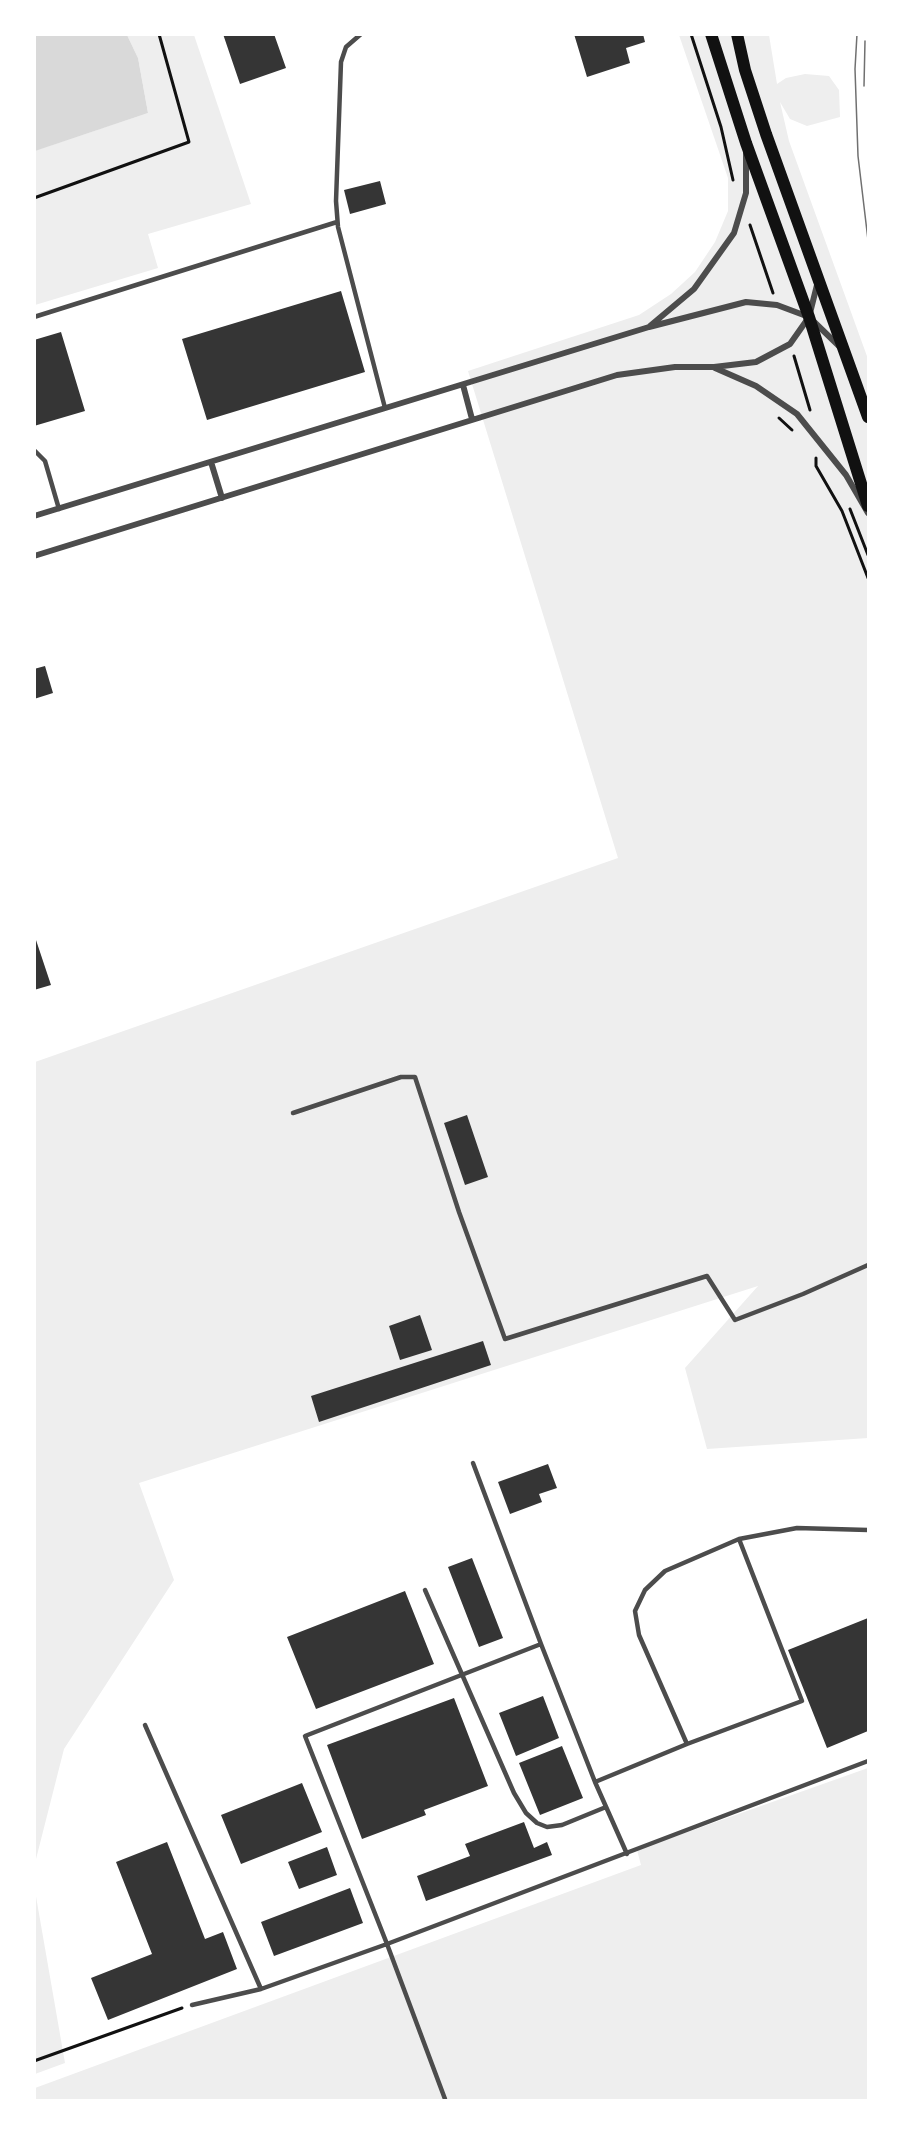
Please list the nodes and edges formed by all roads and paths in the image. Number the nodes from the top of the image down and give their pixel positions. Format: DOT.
graph roads {
  1 [pos="159,34"];
  2 [pos="361,34"];
  3 [pos="691,34"];
  4 [pos="711,34"];
  5 [pos="737,34"];
  6 [pos="746,143"];
  7 [pos="34,198"];
  8 [pos="743,206"];
  9 [pos="337,222"];
  10 [pos="818,277"];
  11 [pos="777,305"];
  12 [pos="34,317"];
  13 [pos="809,317"];
  14 [pos="649,327"];
  15 [pos="790,344"];
  16 [pos="847,355"];
  17 [pos="714,367"];
  18 [pos="463,385"];
  19 [pos="385,408"];
  20 [pos="775,414"];
  21 [pos="868,417"];
  22 [pos="472,419"];
  23 [pos="815,435"];
  24 [pos="800,436"];
  25 [pos="34,450"];
  26 [pos="821,460"];
  27 [pos="211,462"];
  28 [pos="222,498"];
  29 [pos="848,504"];
  30 [pos="868,506"];
  31 [pos="59,509"];
  32 [pos="868,513"];
  33 [pos="34,516"];
  34 [pos="868,555"];
  35 [pos="34,556"];
  36 [pos="868,578"];
  37 [pos="293,1113"];
  38 [pos="868,1265"];
  39 [pos="473,1463"];
  40 [pos="868,1530"];
  41 [pos="739,1539"];
  42 [pos="425,1590"];
  43 [pos="541,1644"];
  44 [pos="461,1675"];
  45 [pos="145,1725"];
  46 [pos="687,1744"];
  47 [pos="868,1761"];
  48 [pos="595,1782"];
  49 [pos="606,1807"];
  50 [pos="627,1854"];
  51 [pos="387,1944"];
  52 [pos="261,1989"];
  53 [pos="192,2005"];
  54 [pos="34,2061"];
  55 [pos="444,2099"];
  1 -- 7 [label="path"];
  2 -- 9 [label="lane"];
  3 -- 8 [label="path"];
  4 -- 6 [label="main road"];
  5 -- 10 [label="main road"];
  6 -- 8 [label="street"];
  6 -- 13 [label="main road"];
  8 -- 11 [label="path"];
  8 -- 14 [label="street"];
  9 -- 12 [label="lane"];
  9 -- 19 [label="lane"];
  10 -- 13 [label="street"];
  10 -- 16 [label="main road"];
  11 -- 13 [label="street"];
  11 -- 14 [label="street"];
  13 -- 15 [label="street"];
  13 -- 16 [label="street"];
  13 -- 30 [label="main road"];
  14 -- 18 [label="street"];
  15 -- 17 [label="street"];
  15 -- 23 [label="path"];
  16 -- 21 [label="main road"];
  17 -- 22 [label="street"];
  17 -- 23 [label="street"];
  18 -- 19 [label="street"];
  18 -- 22 [label="street"];
  19 -- 27 [label="street"];
  20 -- 24 [label="path"];
  22 -- 28 [label="street"];
  23 -- 32 [label="street"];
  25 -- 31 [label="lane"];
  26 -- 36 [label="path"];
  27 -- 28 [label="street"];
  27 -- 31 [label="street"];
  28 -- 35 [label="street"];
  29 -- 34 [label="path"];
  31 -- 33 [label="street"];
  37 -- 38 [label="lane"];
  39 -- 43 [label="lane"];
  40 -- 41 [label="lane"];
  41 -- 46 [label="lane"];
  41 -- 46 [label="lane"];
  42 -- 44 [label="lane"];
  43 -- 44 [label="lane"];
  43 -- 48 [label="lane"];
  44 -- 49 [label="lane"];
  44 -- 51 [label="lane"];
  45 -- 52 [label="lane"];
  46 -- 48 [label="lane"];
  47 -- 50 [label="lane"];
  48 -- 49 [label="lane"];
  49 -- 50 [label="lane"];
  50 -- 51 [label="lane"];
  51 -- 52 [label="lane"];
  51 -- 55 [label="lane"];
  52 -- 53 [label="lane"];
  53 -- 54 [label="path"];
}
